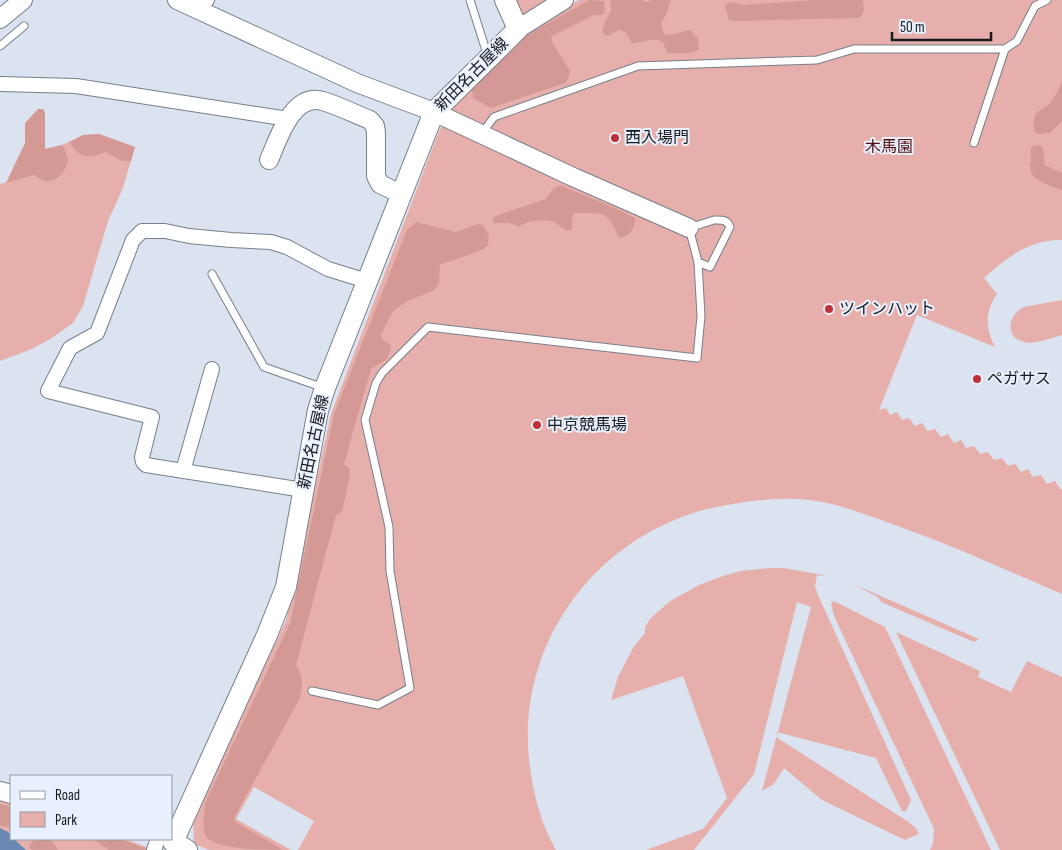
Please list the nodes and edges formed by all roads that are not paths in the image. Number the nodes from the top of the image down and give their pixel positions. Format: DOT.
graph roads {
  1 [pos="23,0"];
  2 [pos="470,0"];
  3 [pos="505,0"];
  4 [pos="564,0"];
  5 [pos="1047,0"];
  6 [pos="192,2"];
  7 [pos="0,19"];
  8 [pos="24,26"];
  9 [pos="518,29"];
  10 [pos="0,46"];
  11 [pos="1005,49"];
  12 [pos="488,58"];
  13 [pos="0,84"];
  14 [pos="434,112"];
  15 [pos="288,119"];
  16 [pos="482,133"];
  17 [pos="974,143"];
  18 [pos="270,160"];
  19 [pos="401,194"];
  20 [pos="689,228"];
  21 [pos="698,262"];
  22 [pos="212,274"];
  23 [pos="367,281"];
  24 [pos="212,369"];
  25 [pos="325,388"];
  26 [pos="183,471"];
  27 [pos="303,490"];
  28 [pos="312,691"];
  29 [pos="172,838"];
  30 [pos="170,842"];
  31 [pos="154,850"];
  1 -- 7 [label="street"];
  2 -- 12 [label="lane"];
  3 -- 9 [label="main road, 新田名古屋線"];
  4 -- 9 [label="street"];
  5 -- 11 [label="lane"];
  6 -- 14 [label="street"];
  8 -- 10 [label="lane"];
  9 -- 12 [label="main road, 新田名古屋線"];
  11 -- 16 [label="lane"];
  11 -- 17 [label="lane"];
  12 -- 14 [label="main road, 新田名古屋線"];
  13 -- 15 [label="street"];
  14 -- 16 [label="street"];
  14 -- 19 [label="main road, 新田名古屋線"];
  15 -- 18 [label="street"];
  15 -- 19 [label="street"];
  16 -- 20 [label="street"];
  19 -- 23 [label="main road, 新田名古屋線"];
  20 -- 21 [label="lane"];
  20 -- 21 [label="lane"];
  21 -- 28 [label="lane"];
  22 -- 25 [label="lane"];
  23 -- 25 [label="main road, 新田名古屋線"];
  23 -- 26 [label="street"];
  24 -- 26 [label="street"];
  25 -- 27 [label="main road, 新田名古屋線"];
  26 -- 27 [label="street"];
  27 -- 29 [label="main road, 新田名古屋線"];
  30 -- 31 [label="street"];
}
